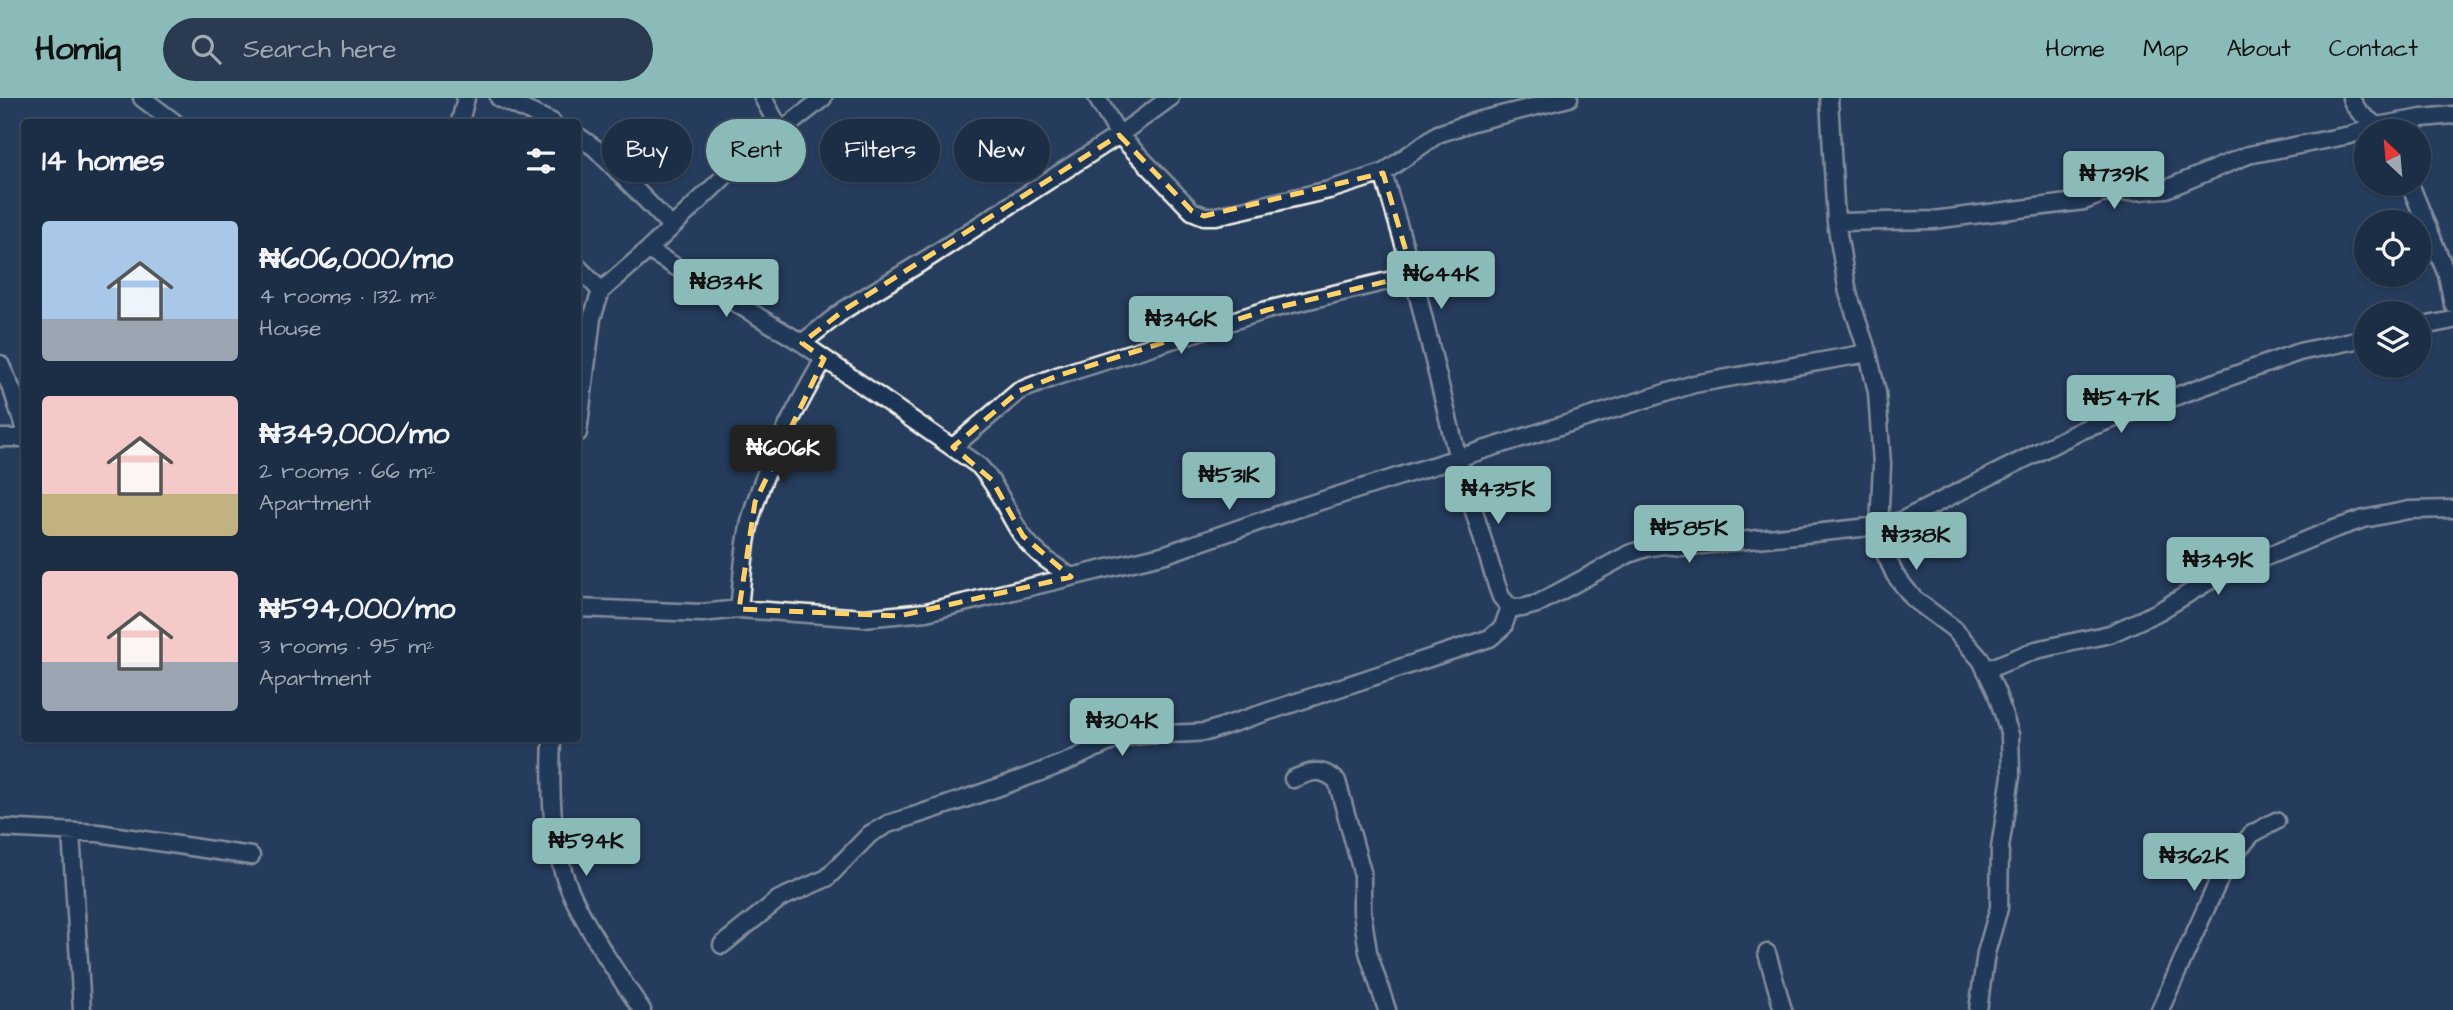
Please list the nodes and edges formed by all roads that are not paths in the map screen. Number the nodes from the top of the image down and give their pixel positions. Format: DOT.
graph roads {
  1 [pos="466,98"];
  2 [pos="499,98"];
  3 [pos="763,98"];
  4 [pos="823,98"];
  5 [pos="1097,98"];
  6 [pos="1170,98"];
  7 [pos="1569,98"];
  8 [pos="1829,98"];
  9 [pos="2351,98"];
  10 [pos="146,102"];
  11 [pos="2453,115"];
  12 [pos="170,119"];
  13 [pos="461,119"];
  14 [pos="545,119"];
  15 [pos="774,119"];
  16 [pos="796,119"];
  17 [pos="2365,119"];
  18 [pos="2418,119"];
  19 [pos="2354,134"];
  20 [pos="1119,135"];
  21 [pos="581,138"];
  22 [pos="1383,173"];
  23 [pos="719,182"];
  24 [pos="2415,196"];
  25 [pos="1836,222"];
  26 [pos="671,226"];
  27 [pos="648,250"];
  28 [pos="581,270"];
  29 [pos="1413,275"];
  30 [pos="601,290"];
  31 [pos="2453,304"];
  32 [pos="2453,320"];
  33 [pos="2431,324"];
  34 [pos="2354,341"];
  35 [pos="802,343"];
  36 [pos="1868,353"];
  37 [pos="824,359"];
  38 [pos="0,364"];
  39 [pos="581,408"];
  40 [pos="21,417"];
  41 [pos="0,438"];
  42 [pos="21,438"];
  43 [pos="953,447"];
  44 [pos="1458,459"];
  45 [pos="2453,509"];
  46 [pos="1879,526"];
  47 [pos="1071,578"];
  48 [pos="1510,607"];
  49 [pos="581,608"];
  50 [pos="739,609"];
  51 [pos="1986,670"];
  52 [pos="552,742"];
  53 [pos="1293,779"];
  54 [pos="2276,821"];
  55 [pos="0,828"];
  56 [pos="71,832"];
  57 [pos="251,856"];
  58 [pos="722,946"];
  59 [pos="1767,953"];
  60 [pos="82,1010"];
  61 [pos="642,1010"];
  62 [pos="1387,1010"];
  63 [pos="1783,1010"];
  64 [pos="1978,1010"];
  65 [pos="2160,1010"];
  1 -- 13 [label="street"];
  2 -- 14 [label="street"];
  3 -- 15 [label="street"];
  4 -- 16 [label="street"];
  5 -- 20 [label="street"];
  6 -- 20 [label="street"];
  7 -- 22 [label="street"];
  8 -- 25 [label="street"];
  9 -- 17 [label="street"];
  10 -- 12 [label="street"];
  11 -- 18 [label="street"];
  19 -- 25 [label="street"];
  20 -- 22 [label="street"];
  20 -- 35 [label="street"];
  21 -- 26 [label="street"];
  22 -- 29 [label="street"];
  23 -- 26 [label="street"];
  24 -- 31 [label="street"];
  25 -- 36 [label="street"];
  26 -- 27 [label="street"];
  27 -- 30 [label="street"];
  27 -- 35 [label="street"];
  28 -- 30 [label="street"];
  29 -- 43 [label="street"];
  29 -- 44 [label="street"];
  30 -- 39 [label="street"];
  32 -- 33 [label="street"];
  34 -- 46 [label="street"];
  35 -- 37 [label="street"];
  36 -- 44 [label="street"];
  36 -- 46 [label="street"];
  37 -- 43 [label="street"];
  37 -- 50 [label="street"];
  38 -- 40 [label="street"];
  41 -- 42 [label="street"];
  43 -- 47 [label="street"];
  44 -- 47 [label="street"];
  44 -- 48 [label="street"];
  45 -- 51 [label="street"];
  46 -- 48 [label="street"];
  46 -- 51 [label="street"];
  47 -- 50 [label="street"];
  48 -- 58 [label="street"];
  49 -- 50 [label="street"];
  51 -- 64 [label="street"];
  52 -- 61 [label="street"];
  53 -- 62 [label="street"];
  54 -- 65 [label="street"];
  55 -- 56 [label="street"];
  56 -- 57 [label="street"];
  56 -- 60 [label="street"];
  59 -- 63 [label="street"];
}
